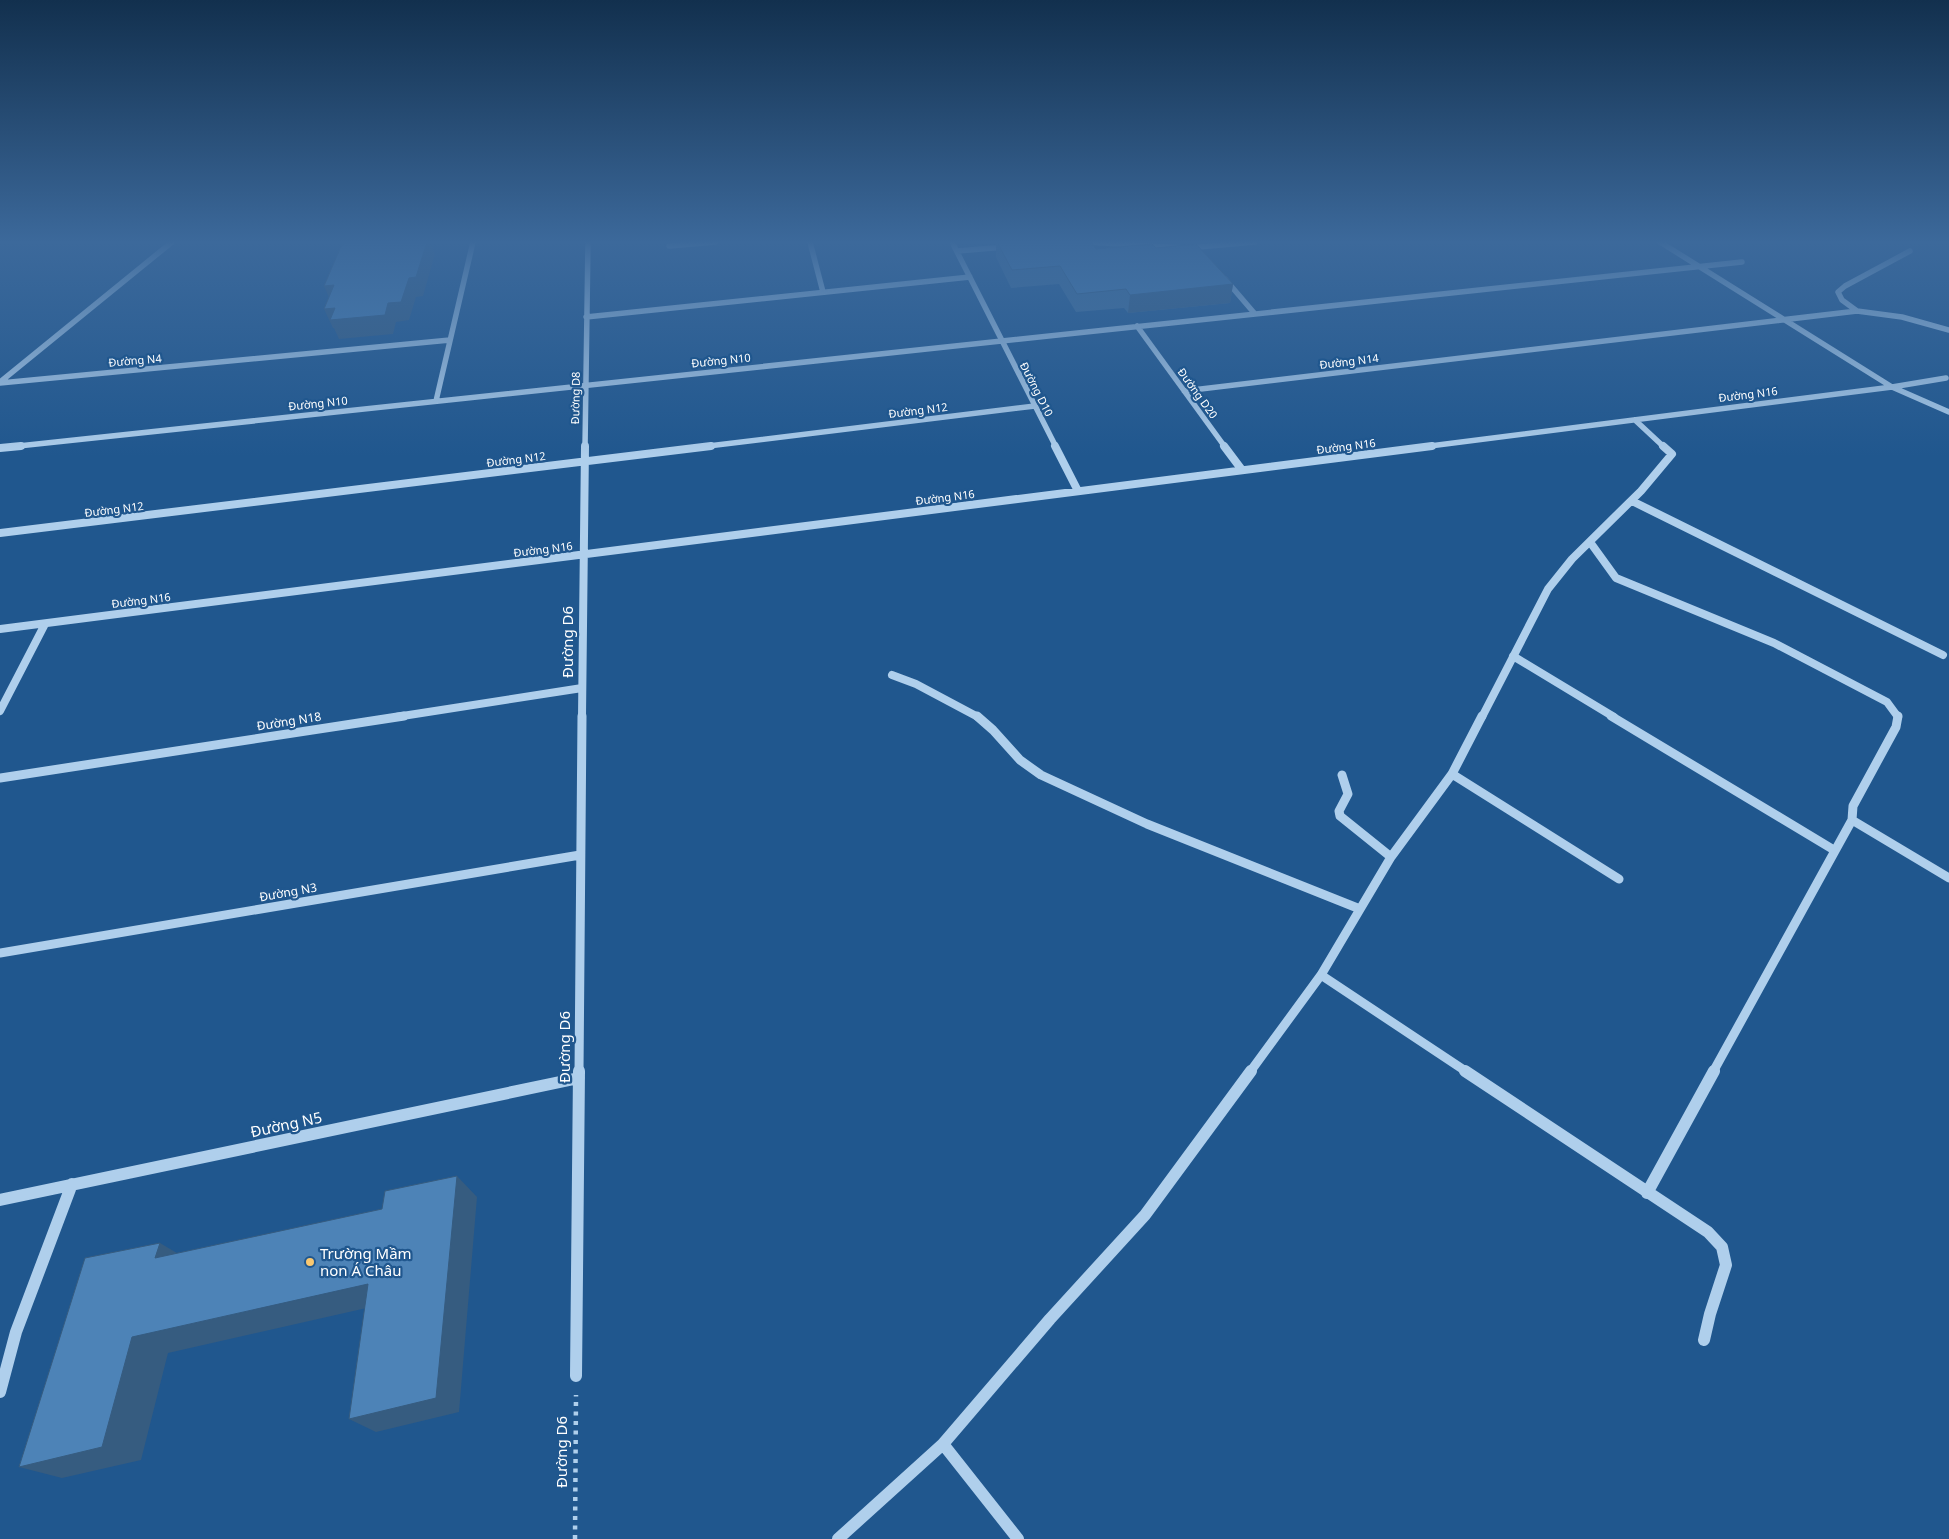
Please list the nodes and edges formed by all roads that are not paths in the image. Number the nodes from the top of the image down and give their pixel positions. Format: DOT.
graph roads {
  1 [pos="84,314"];
  2 [pos="456,314"];
  3 [pos="586,314"];
  4 [pos="616,314"];
  5 [pos="989,314"];
  6 [pos="1255,314"];
  7 [pos="1776,314"];
  8 [pos="1831,314"];
  9 [pos="1878,314"];
  10 [pos="586,317"];
  11 [pos="1784,319"];
  12 [pos="1137,326"];
  13 [pos="1949,330"];
  14 [pos="450,340"];
  15 [pos="1002,340"];
  16 [pos="1946,378"];
  17 [pos="0,383"];
  18 [pos="585,385"];
  19 [pos="1892,387"];
  20 [pos="1184,391"];
  21 [pos="436,401"];
  22 [pos="1035,406"];
  23 [pos="1949,412"];
  24 [pos="1636,420"];
  25 [pos="0,448"];
  26 [pos="584,461"];
  27 [pos="1242,470"];
  28 [pos="1078,492"];
  29 [pos="1632,501"];
  30 [pos="0,533"];
  31 [pos="1590,542"];
  32 [pos="583,555"];
  33 [pos="45,624"];
  34 [pos="0,629"];
  35 [pos="1943,655"];
  36 [pos="1513,656"];
  37 [pos="892,675"];
  38 [pos="582,688"];
  39 [pos="0,711"];
  40 [pos="1452,774"];
  41 [pos="1342,775"];
  42 [pos="0,778"];
  43 [pos="1852,820"];
  44 [pos="1834,850"];
  45 [pos="580,855"];
  46 [pos="1391,857"];
  47 [pos="1949,878"];
  48 [pos="1619,879"];
  49 [pos="1360,909"];
  50 [pos="0,953"];
  51 [pos="1321,975"];
  52 [pos="579,1078"];
  53 [pos="72,1184"];
  54 [pos="1647,1193"];
  55 [pos="0,1200"];
  56 [pos="1704,1340"];
  57 [pos="576,1376"];
  58 [pos="0,1392"];
  59 [pos="943,1444"];
  60 [pos="838,1539"];
  61 [pos="1018,1539"];
  1 -- 17 [label="street"];
  2 -- 14 [label="street"];
  3 -- 10 [label="street, Đường D8"];
  4 -- 10 [label="street"];
  5 -- 15 [label="street, Đường D10"];
  6 -- 12 [label="street, Đường N10"];
  7 -- 11 [label="street"];
  8 -- 11 [label="street, Đường N14"];
  9 -- 13 [label="street, Đường N14"];
  10 -- 18 [label="street, Đường D8"];
  11 -- 19 [label="street"];
  11 -- 20 [label="street, Đường N14"];
  12 -- 15 [label="street, Đường N10"];
  12 -- 20 [label="street, Đường D20"];
  14 -- 17 [label="street, Đường N4"];
  14 -- 21 [label="street"];
  15 -- 18 [label="street, Đường N10"];
  15 -- 22 [label="street, Đường D10"];
  16 -- 19 [label="street, Đường N16"];
  18 -- 21 [label="street, Đường N10"];
  18 -- 26 [label="street, Đường D8"];
  19 -- 23 [label="street"];
  19 -- 24 [label="street, Đường N16"];
  20 -- 27 [label="street, Đường D20"];
  21 -- 25 [label="street, Đường N10"];
  22 -- 26 [label="street, Đường N12"];
  22 -- 28 [label="street, Đường D10"];
  24 -- 27 [label="street, Đường N16"];
  24 -- 29 [label="street"];
  26 -- 30 [label="street, Đường N12"];
  26 -- 32 [label="street, Đường D8"];
  27 -- 28 [label="street, Đường N16"];
  28 -- 32 [label="street, Đường N16"];
  29 -- 31 [label="street"];
  29 -- 35 [label="street"];
  31 -- 36 [label="street"];
  31 -- 43 [label="street"];
  32 -- 33 [label="street, Đường N16"];
  32 -- 38 [label="street, Đường D6"];
  33 -- 34 [label="street, Đường N16"];
  33 -- 39 [label="street"];
  36 -- 40 [label="street"];
  36 -- 44 [label="street"];
  37 -- 49 [label="street"];
  38 -- 42 [label="street, Đường N18"];
  38 -- 45 [label="street, Đường D6"];
  40 -- 46 [label="street"];
  40 -- 48 [label="street"];
  41 -- 46 [label="street"];
  43 -- 44 [label="street"];
  43 -- 47 [label="street"];
  44 -- 54 [label="street"];
  45 -- 50 [label="street, Đường N3"];
  45 -- 52 [label="street, Đường D6"];
  46 -- 49 [label="street"];
  49 -- 51 [label="street"];
  51 -- 54 [label="street"];
  51 -- 59 [label="street"];
  52 -- 53 [label="street, Đường N5"];
  52 -- 57 [label="street, Đường D6"];
  53 -- 55 [label="street, Đường N5"];
  53 -- 58 [label="street"];
  54 -- 56 [label="street"];
  59 -- 60 [label="street"];
  59 -- 61 [label="street"];
}
